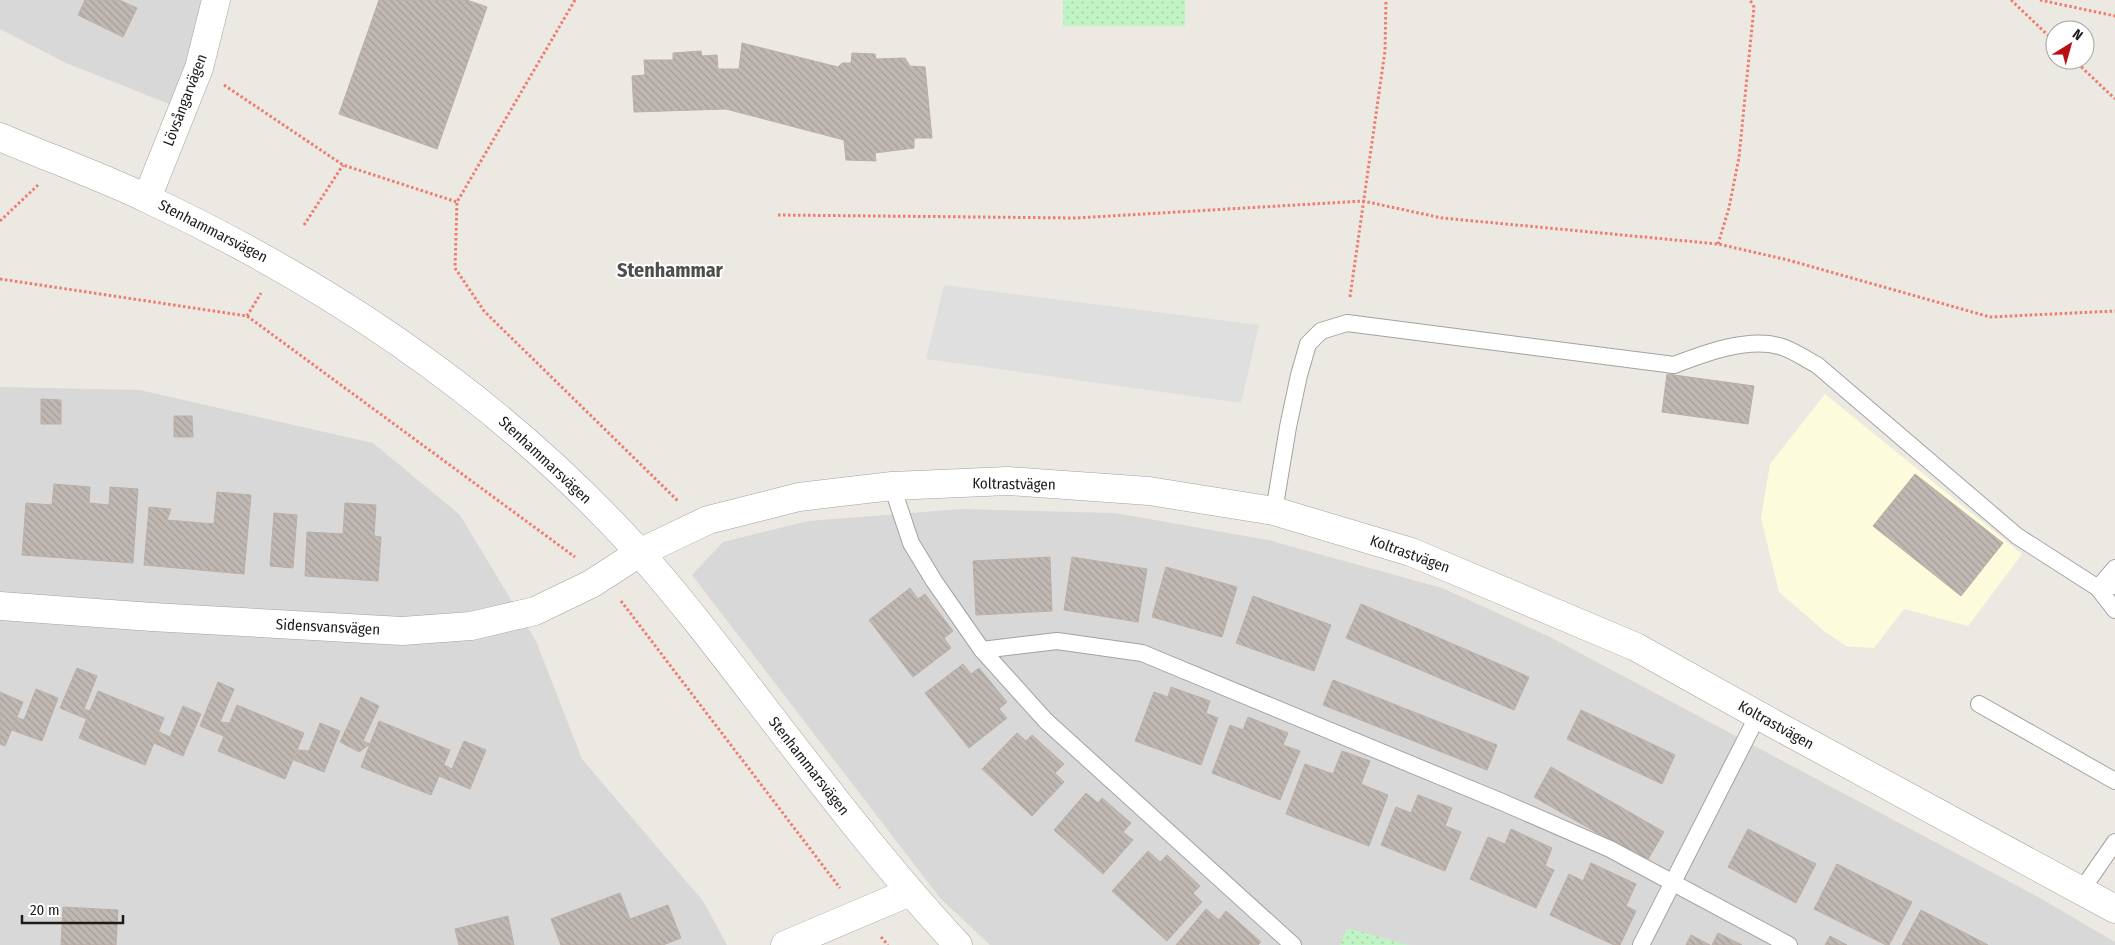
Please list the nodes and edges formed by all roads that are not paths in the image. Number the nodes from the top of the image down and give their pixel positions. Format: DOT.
graph roads {
  1 [pos="216,0"];
  2 [pos="0,137"];
  3 [pos="146,198"];
  4 [pos="892,486"];
  5 [pos="1274,511"];
  6 [pos="639,553"];
  7 [pos="2115,568"];
  8 [pos="2115,586"];
  9 [pos="2098,588"];
  10 [pos="0,606"];
  11 [pos="2115,610"];
  12 [pos="982,650"];
  13 [pos="1979,704"];
  14 [pos="1758,715"];
  15 [pos="2115,781"];
  16 [pos="2115,842"];
  17 [pos="1672,883"];
  18 [pos="2081,891"];
  19 [pos="910,892"];
  20 [pos="2115,909"];
  21 [pos="785,945"];
  22 [pos="958,945"];
  23 [pos="1293,945"];
  24 [pos="1641,945"];
  25 [pos="1789,945"];
  1 -- 3 [label="street, Lövsångarvägen"];
  2 -- 3 [label="street, Stenhammarsvägen"];
  3 -- 6 [label="street, Stenhammarsvägen"];
  4 -- 5 [label="street, Koltrastvägen"];
  4 -- 6 [label="street, Koltrastvägen"];
  4 -- 12 [label="lane"];
  5 -- 9 [label="lane"];
  5 -- 14 [label="street, Koltrastvägen"];
  6 -- 10 [label="street, Sidensvansvägen"];
  6 -- 19 [label="street, Stenhammarsvägen"];
  7 -- 9 [label="lane"];
  8 -- 9 [label="lane"];
  9 -- 11 [label="lane"];
  12 -- 17 [label="lane"];
  12 -- 23 [label="lane"];
  13 -- 15 [label="lane"];
  14 -- 17 [label="lane"];
  14 -- 18 [label="street, Koltrastvägen"];
  16 -- 18 [label="lane"];
  17 -- 24 [label="lane"];
  17 -- 25 [label="lane"];
  18 -- 20 [label="street, Koltrastvägen"];
  19 -- 21 [label="street"];
  19 -- 22 [label="street, Stenhammarsvägen"];
}
